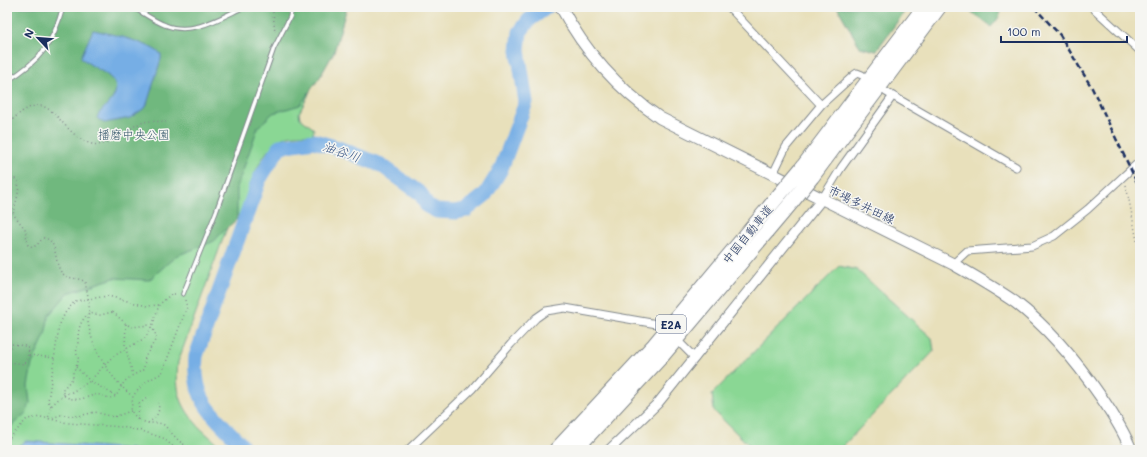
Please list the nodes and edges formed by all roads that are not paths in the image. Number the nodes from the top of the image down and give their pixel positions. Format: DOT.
graph roads {
  1 [pos="63,7"];
  2 [pos="133,7"];
  3 [pos="244,7"];
  4 [pos="292,7"];
  5 [pos="729,7"];
  6 [pos="924,7"];
  7 [pos="939,7"];
  8 [pos="1092,7"];
  9 [pos="562,9"];
  10 [pos="1140,51"];
  11 [pos="862,75"];
  12 [pos="7,81"];
  13 [pos="886,92"];
  14 [pos="892,97"];
  15 [pos="821,105"];
  16 [pos="1140,161"];
  17 [pos="1016,167"];
  18 [pos="772,174"];
  19 [pos="786,198"];
  20 [pos="822,199"];
  21 [pos="953,264"];
  22 [pos="183,294"];
  23 [pos="657,324"];
  24 [pos="679,342"];
  25 [pos="695,358"];
  26 [pos="408,450"];
  27 [pos="556,450"];
  28 [pos="575,450"];
  29 [pos="609,450"];
  30 [pos="1131,450"];
  1 -- 12 [label="lane"];
  2 -- 3 [label="lane"];
  4 -- 22 [label="lane"];
  5 -- 15 [label="street"];
  6 -- 19 [label="highway, 中国自動車道 / E2A, bridge"];
  7 -- 19 [label="highway, 中国自動車道 / E2A, bridge"];
  8 -- 10 [label="street"];
  9 -- 18 [label="main road, 市場多井田線"];
  11 -- 15 [label="street"];
  13 -- 14 [label="street"];
  14 -- 17 [label="street"];
  14 -- 20 [label="street"];
  15 -- 18 [label="street"];
  16 -- 21 [label="street"];
  18 -- 20 [label="main road, 市場多井田線"];
  19 -- 27 [label="highway, 中国自動車道 / E2A"];
  19 -- 28 [label="highway, 中国自動車道 / E2A"];
  20 -- 21 [label="main road, 市場多井田線"];
  20 -- 25 [label="street"];
  21 -- 30 [label="main road, 市場多井田線"];
  23 -- 26 [label="street"];
  24 -- 25 [label="street"];
  25 -- 29 [label="street"];
}
